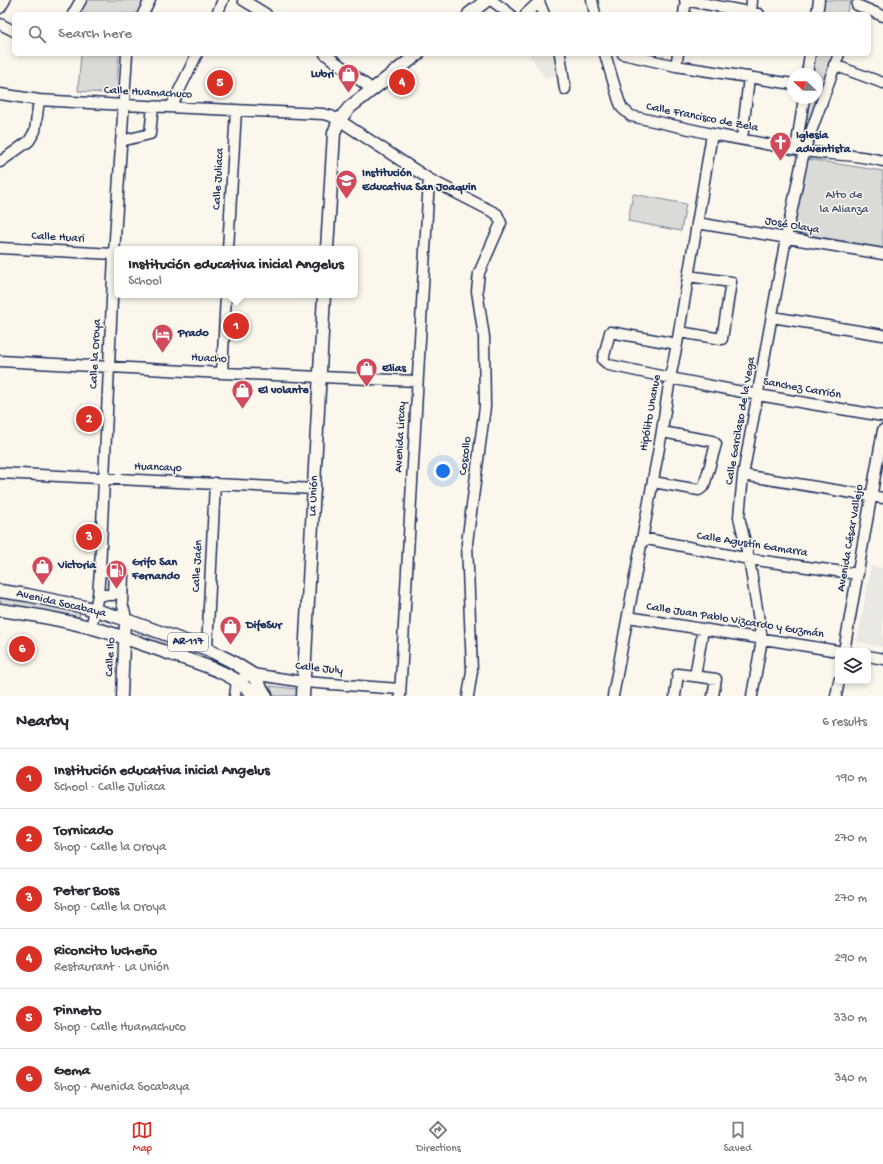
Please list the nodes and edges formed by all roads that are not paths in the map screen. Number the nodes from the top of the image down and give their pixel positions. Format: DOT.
graph roads {
  1 [pos="5,0"];
  2 [pos="82,0"];
  3 [pos="150,0"];
  4 [pos="223,0"];
  5 [pos="243,0"];
  6 [pos="487,0"];
  7 [pos="491,0"];
  8 [pos="592,0"];
  9 [pos="686,0"];
  10 [pos="752,0"];
  11 [pos="819,0"];
  12 [pos="539,1"];
  13 [pos="856,6"];
  14 [pos="0,8"];
  15 [pos="74,12"];
  16 [pos="144,12"];
  17 [pos="218,12"];
  18 [pos="263,12"];
  19 [pos="472,12"];
  20 [pos="507,12"];
  21 [pos="528,12"];
  22 [pos="543,12"];
  23 [pos="595,12"];
  24 [pos="684,12"];
  25 [pos="750,12"];
  26 [pos="755,12"];
  27 [pos="817,12"];
  28 [pos="883,16"];
  29 [pos="0,24"];
  30 [pos="12,30"];
  31 [pos="127,56"];
  32 [pos="196,56"];
  33 [pos="328,56"];
  34 [pos="416,56"];
  35 [pos="560,56"];
  36 [pos="606,56"];
  37 [pos="632,56"];
  38 [pos="678,56"];
  39 [pos="810,56"];
  40 [pos="837,56"];
  41 [pos="834,65"];
  42 [pos="676,66"];
  43 [pos="808,68"];
  44 [pos="749,77"];
  45 [pos="787,83"];
  46 [pos="883,83"];
  47 [pos="565,89"];
  48 [pos="373,90"];
  49 [pos="0,94"];
  50 [pos="39,100"];
  51 [pos="804,104"];
  52 [pos="124,105"];
  53 [pos="153,106"];
  54 [pos="172,107"];
  55 [pos="236,110"];
  56 [pos="339,120"];
  57 [pos="712,134"];
  58 [pos="742,139"];
  59 [pos="122,141"];
  60 [pos="800,150"];
  61 [pos="0,162"];
  62 [pos="883,162"];
  63 [pos="429,179"];
  64 [pos="501,223"];
  65 [pos="697,223"];
  66 [pos="786,238"];
  67 [pos="115,246"];
  68 [pos="228,246"];
  69 [pos="327,246"];
  70 [pos="0,248"];
  71 [pos="114,254"];
  72 [pos="883,254"];
  73 [pos="688,276"];
  74 [pos="226,298"];
  75 [pos="324,298"];
  76 [pos="772,317"];
  77 [pos="679,332"];
  78 [pos="883,335"];
  79 [pos="677,344"];
  80 [pos="0,361"];
  81 [pos="109,367"];
  82 [pos="222,373"];
  83 [pos="320,376"];
  84 [pos="670,378"];
  85 [pos="417,381"];
  86 [pos="758,394"];
  87 [pos="883,416"];
  88 [pos="883,430"];
  89 [pos="662,432"];
  90 [pos="0,473"];
  91 [pos="743,475"];
  92 [pos="104,479"];
  93 [pos="652,482"];
  94 [pos="215,483"];
  95 [pos="315,489"];
  96 [pos="872,496"];
  97 [pos="883,498"];
  98 [pos="642,538"];
  99 [pos="749,559"];
  100 [pos="100,570"];
  101 [pos="114,572"];
  102 [pos="858,574"];
  103 [pos="0,591"];
  104 [pos="98,595"];
  105 [pos="0,610"];
  106 [pos="95,610"];
  107 [pos="628,617"];
  108 [pos="126,620"];
  109 [pos="92,628"];
  110 [pos="703,630"];
  111 [pos="125,638"];
  112 [pos="762,639"];
  113 [pos="845,648"];
  114 [pos="207,649"];
  115 [pos="835,651"];
  116 [pos="871,656"];
  117 [pos="883,658"];
  118 [pos="252,674"];
  119 [pos="695,676"];
  120 [pos="237,681"];
  121 [pos="304,682"];
  122 [pos="838,684"];
  123 [pos="400,693"];
  124 [pos="122,696"];
  125 [pos="235,696"];
  126 [pos="254,696"];
  127 [pos="266,696"];
  128 [pos="303,696"];
  129 [pos="468,696"];
  130 [pos="613,696"];
  131 [pos="675,696"];
  132 [pos="713,696"];
  133 [pos="752,696"];
  134 [pos="836,696"];
  1 -- 14 [label="street"];
  2 -- 15 [label="street"];
  3 -- 16 [label="street"];
  4 -- 17 [label="street"];
  5 -- 18 [label="street"];
  6 -- 19 [label="main road"];
  7 -- 20 [label="street"];
  8 -- 23 [label="street"];
  9 -- 24 [label="street"];
  9 -- 25 [label="street"];
  10 -- 26 [label="street"];
  11 -- 27 [label="street"];
  12 -- 21 [label="street"];
  12 -- 22 [label="street"];
  13 -- 28 [label="street"];
  29 -- 30 [label="street"];
  31 -- 52 [label="street, Calle la Oroya"];
  32 -- 54 [label="street"];
  33 -- 48 [label="street"];
  34 -- 48 [label="main road"];
  35 -- 47 [label="street"];
  36 -- 57 [label="street, Calle Francisco de Zela"];
  37 -- 42 [label="street"];
  38 -- 42 [label="street"];
  39 -- 43 [label="street"];
  40 -- 41 [label="street"];
  41 -- 46 [label="street"];
  41 -- 60 [label="street"];
  42 -- 44 [label="street"];
  44 -- 45 [label="street"];
  44 -- 58 [label="street"];
  48 -- 56 [label="main road"];
  49 -- 50 [label="street, Calle Huamachuco"];
  50 -- 52 [label="street, Calle Huamachuco"];
  50 -- 61 [label="street"];
  51 -- 60 [label="street"];
  52 -- 53 [label="street, Calle Huamachuco"];
  52 -- 59 [label="street, Calle la Oroya"];
  53 -- 54 [label="street, Calle Huamachuco"];
  53 -- 59 [label="street"];
  54 -- 55 [label="street, Calle Huamachuco"];
  55 -- 56 [label="street, Calle Huamachuco"];
  55 -- 68 [label="street, Calle Juliaca"];
  56 -- 63 [label="street, Calle Huamachuco"];
  56 -- 69 [label="main road"];
  57 -- 58 [label="street, Calle Francisco de Zela"];
  57 -- 65 [label="street, Hipólito Unanue"];
  58 -- 60 [label="street, Calle Francisco de Zela"];
  59 -- 67 [label="street, Calle la Oroya"];
  60 -- 62 [label="street, Calle Francisco de Zela"];
  60 -- 66 [label="street, Calle Garcilaso de la Vega"];
  63 -- 64 [label="street, Calle Huamachuco"];
  63 -- 85 [label="street, Avenida Lircay"];
  64 -- 129 [label="street, Coscollo"];
  65 -- 66 [label="street, José Olaya"];
  65 -- 73 [label="street, Hipólito Unanue"];
  66 -- 72 [label="street, José Olaya"];
  66 -- 76 [label="street, Calle Garcilaso de la Vega"];
  70 -- 71 [label="street, Calle Huari"];
  71 -- 81 [label="street, Calle la Oroya"];
  73 -- 77 [label="street, Hipólito Unanue"];
  73 -- 77 [label="street"];
  74 -- 82 [label="street"];
  75 -- 83 [label="main road, La Unión"];
  76 -- 78 [label="street"];
  76 -- 86 [label="street, Calle Garcilaso de la Vega"];
  77 -- 79 [label="street, Hipólito Unanue"];
  79 -- 84 [label="street, Hipólito Unanue"];
  79 -- 84 [label="street, Sanchez Carrión"];
  80 -- 81 [label="street, Huacho"];
  81 -- 82 [label="street, Huacho"];
  81 -- 92 [label="street, Calle la Oroya"];
  82 -- 83 [label="street, Huacho"];
  83 -- 85 [label="street, Huacho"];
  83 -- 95 [label="main road, La Unión"];
  84 -- 86 [label="street, Sanchez Carrión"];
  84 -- 89 [label="street, Hipólito Unanue"];
  85 -- 123 [label="street, Avenida Lircay"];
  86 -- 87 [label="street, Sanchez Carrión"];
  86 -- 91 [label="street, Calle Garcilaso de la Vega"];
  88 -- 96 [label="street, Avenida César Vallejo"];
  89 -- 93 [label="street, Hipólito Unanue"];
  89 -- 93 [label="street"];
  90 -- 92 [label="street, Huancayo"];
  91 -- 96 [label="street"];
  91 -- 99 [label="street, Calle Garcilaso de la Vega"];
  92 -- 94 [label="street, Huancayo"];
  92 -- 100 [label="street, Calle la Oroya"];
  93 -- 98 [label="street, Hipólito Unanue"];
  94 -- 95 [label="street, Huancayo"];
  94 -- 114 [label="street, Calle Jaén"];
  95 -- 121 [label="main road, La Unión"];
  96 -- 97 [label="street"];
  96 -- 102 [label="street, Avenida César Vallejo"];
  98 -- 99 [label="street, Calle Agustín Gamarra"];
  98 -- 107 [label="street, Hipólito Unanue"];
  99 -- 102 [label="street, Calle Agustín Gamarra"];
  99 -- 112 [label="street, Calle Garcilaso de la Vega"];
  100 -- 101 [label="street"];
  100 -- 104 [label="street, Calle la Oroya"];
  101 -- 104 [label="street"];
  101 -- 108 [label="street, Calle Ilo"];
  102 -- 113 [label="street, Avenida César Vallejo"];
  103 -- 106 [label="main road, Avenida Socabaya / AR-117"];
  104 -- 106 [label="street, Calle la Oroya"];
  105 -- 109 [label="main road, Avenida Socabaya / AR-117"];
  106 -- 108 [label="main road, Avenida Socabaya / AR-117"];
  106 -- 109 [label="street, Calle la Oroya"];
  107 -- 110 [label="street, Calle Juan Pablo Vizcardo y Guzmán"];
  107 -- 130 [label="street, Hipólito Unanue"];
  108 -- 111 [label="street, Calle Ilo"];
  108 -- 114 [label="main road, Avenida Socabaya / AR-117"];
  109 -- 111 [label="main road, Avenida Socabaya / AR-117"];
  110 -- 112 [label="street, Calle Juan Pablo Vizcardo y Guzmán"];
  110 -- 119 [label="street"];
  111 -- 120 [label="main road, Avenida Socabaya / AR-117"];
  111 -- 124 [label="street, Calle Ilo"];
  112 -- 115 [label="street, Calle Juan Pablo Vizcardo y Guzmán"];
  112 -- 133 [label="street, Calle Garcilaso de la Vega"];
  114 -- 118 [label="main road, Avenida Socabaya / AR-117"];
  116 -- 117 [label="street"];
  118 -- 120 [label="street"];
  118 -- 121 [label="street, Calle July"];
  118 -- 127 [label="main road, Avenida Socabaya / AR-117"];
  119 -- 131 [label="street"];
  119 -- 132 [label="street"];
  120 -- 125 [label="street"];
  120 -- 126 [label="main road, Avenida Socabaya / AR-117"];
  121 -- 123 [label="street, Calle July"];
  121 -- 128 [label="main road, La Unión"];
  122 -- 134 [label="street"];
}
